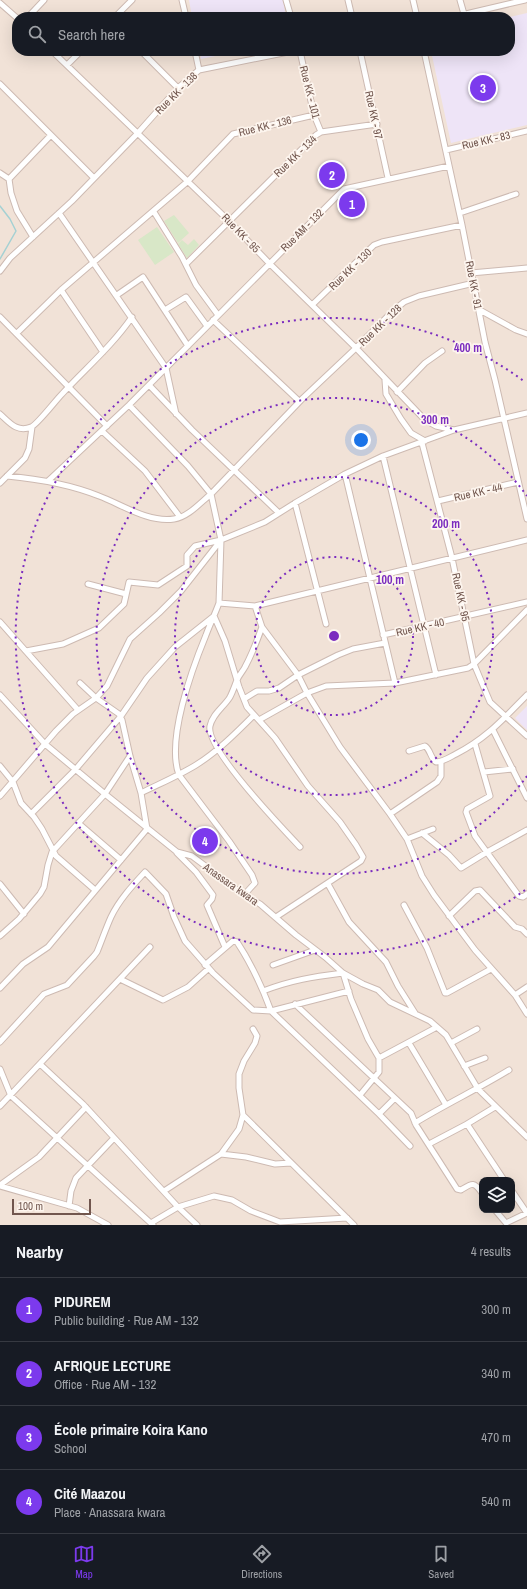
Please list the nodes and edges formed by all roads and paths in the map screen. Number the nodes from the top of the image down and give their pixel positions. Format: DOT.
graph roads {
  1 [pos="44,0"];
  2 [pos="132,0"];
  3 [pos="182,0"];
  4 [pos="286,0"];
  5 [pos="348,0"];
  6 [pos="413,0"];
  7 [pos="460,0"];
  8 [pos="525,0"];
  9 [pos="507,2"];
  10 [pos="0,3"];
  11 [pos="33,12"];
  12 [pos="120,12"];
  13 [pos="185,12"];
  14 [pos="290,12"];
  15 [pos="351,12"];
  16 [pos="416,12"];
  17 [pos="463,12"];
  18 [pos="471,12"];
  19 [pos="12,14"];
  20 [pos="57,56"];
  21 [pos="75,56"];
  22 [pos="146,56"];
  23 [pos="195,56"];
  24 [pos="268,56"];
  25 [pos="301,56"];
  26 [pos="361,56"];
  27 [pos="425,56"];
  28 [pos="67,65"];
  29 [pos="199,70"];
  30 [pos="0,84"];
  31 [pos="178,88"];
  32 [pos="314,115"];
  33 [pos="377,124"];
  34 [pos="527,131"];
  35 [pos="321,132"];
  36 [pos="138,134"];
  37 [pos="51,135"];
  38 [pos="446,150"];
  39 [pos="449,166"];
  40 [pos="0,173"];
  41 [pos="94,178"];
  42 [pos="388,178"];
  43 [pos="9,179"];
  44 [pos="187,182"];
  45 [pos="516,194"];
  46 [pos="59,212"];
  47 [pos="154,212"];
  48 [pos="460,213"];
  49 [pos="229,221"];
  50 [pos="462,225"];
  51 [pos="33,237"];
  52 [pos="93,262"];
  53 [pos="269,263"];
  54 [pos="186,264"];
  55 [pos="527,268"];
  56 [pos="0,271"];
  57 [pos="472,273"];
  58 [pos="474,283"];
  59 [pos="61,290"];
  60 [pos="117,295"];
  61 [pos="312,305"];
  62 [pos="478,309"];
  63 [pos="165,310"];
  64 [pos="218,315"];
  65 [pos="0,317"];
  66 [pos="132,317"];
  67 [pos="213,320"];
  68 [pos="207,326"];
  69 [pos="17,333"];
  70 [pos="527,334"];
  71 [pos="188,346"];
  72 [pos="356,348"];
  73 [pos="442,351"];
  74 [pos="103,352"];
  75 [pos="166,368"];
  76 [pos="385,380"];
  77 [pos="149,385"];
  78 [pos="68,387"];
  79 [pos="397,392"];
  80 [pos="299,401"];
  81 [pos="129,405"];
  82 [pos="527,413"];
  83 [pos="0,414"];
  84 [pos="176,414"];
  85 [pos="504,419"];
  86 [pos="107,426"];
  87 [pos="32,427"];
  88 [pos="454,430"];
  89 [pos="102,431"];
  90 [pos="424,442"];
  91 [pos="384,456"];
  92 [pos="234,471"];
  93 [pos="345,474"];
  94 [pos="7,476"];
  95 [pos="48,481"];
  96 [pos="518,482"];
  97 [pos="0,483"];
  98 [pos="211,494"];
  99 [pos="438,501"];
  100 [pos="295,503"];
  101 [pos="279,513"];
  102 [pos="180,517"];
  103 [pos="527,519"];
  104 [pos="221,540"];
  105 [pos="527,540"];
  106 [pos="452,558"];
  107 [pos="410,569"];
  108 [pos="371,578"];
  109 [pos="88,584"];
  110 [pos="317,590"];
  111 [pos="126,594"];
  112 [pos="527,602"];
  113 [pos="219,603"];
  114 [pos="256,606"];
  115 [pos="527,610"];
  116 [pos="214,616"];
  117 [pos="465,616"];
  118 [pos="0,622"];
  119 [pos="326,624"];
  120 [pos="262,627"];
  121 [pos="424,627"];
  122 [pos="383,635"];
  123 [pos="385,643"];
  124 [pos="26,652"];
  125 [pos="474,664"];
  126 [pos="298,675"];
  127 [pos="436,675"];
  128 [pos="237,679"];
  129 [pos="80,683"];
  130 [pos="395,683"];
  131 [pos="307,693"];
  132 [pos="0,695"];
  133 [pos="527,695"];
  134 [pos="96,698"];
  135 [pos="244,699"];
  136 [pos="78,710"];
  137 [pos="254,715"];
  138 [pos="121,716"];
  139 [pos="506,716"];
  140 [pos="259,720"];
  141 [pos="493,730"];
  142 [pos="527,736"];
  143 [pos="45,744"];
  144 [pos="474,744"];
  145 [pos="216,749"];
  146 [pos="408,752"];
  147 [pos="130,756"];
  148 [pos="441,762"];
  149 [pos="0,766"];
  150 [pos="513,769"];
  151 [pos="75,770"];
  152 [pos="484,772"];
  153 [pos="179,775"];
  154 [pos="13,782"];
  155 [pos="525,786"];
  156 [pos="141,793"];
  157 [pos="104,794"];
  158 [pos="0,796"];
  159 [pos="527,798"];
  160 [pos="31,814"];
  161 [pos="390,814"];
  162 [pos="78,823"];
  163 [pos="147,829"];
  164 [pos="433,829"];
  165 [pos="527,830"];
  166 [pos="422,833"];
  167 [pos="407,839"];
  168 [pos="300,846"];
  169 [pos="52,852"];
  170 [pos="177,852"];
  171 [pos="487,852"];
  172 [pos="121,860"];
  173 [pos="0,884"];
  174 [pos="328,884"];
  175 [pos="95,890"];
  176 [pos="527,894"];
  177 [pos="244,895"];
  178 [pos="404,905"];
  179 [pos="24,914"];
  180 [pos="450,916"];
  181 [pos="276,917"];
  182 [pos="527,934"];
  183 [pos="0,936"];
  184 [pos="150,947"];
  185 [pos="225,947"];
  186 [pos="314,950"];
  187 [pos="273,965"];
  188 [pos="206,967"];
  189 [pos="491,968"];
  190 [pos="343,973"];
  191 [pos="120,979"];
  192 [pos="527,987"];
  193 [pos="0,988"];
  194 [pos="263,991"];
  195 [pos="349,991"];
  196 [pos="515,995"];
  197 [pos="295,1004"];
  198 [pos="270,1011"];
  199 [pos="416,1014"];
  200 [pos="527,1014"];
  201 [pos="437,1027"];
  202 [pos="253,1029"];
  203 [pos="477,1029"];
  204 [pos="0,1042"];
  205 [pos="409,1042"];
  206 [pos="451,1043"];
  207 [pos="379,1058"];
  208 [pos="485,1058"];
  209 [pos="40,1064"];
  210 [pos="464,1066"];
  211 [pos="0,1069"];
  212 [pos="509,1070"];
  213 [pos="375,1078"];
  214 [pos="478,1089"];
  215 [pos="360,1095"];
  216 [pos="11,1096"];
  217 [pos="395,1098"];
  218 [pos="446,1105"];
  219 [pos="0,1106"];
  220 [pos="495,1107"];
  221 [pos="86,1108"];
  222 [pos="379,1114"];
  223 [pos="243,1115"];
  224 [pos="415,1123"];
  225 [pos="466,1124"];
  226 [pos="527,1137"];
  227 [pos="57,1138"];
  228 [pos="114,1138"];
  229 [pos="429,1144"];
  230 [pos="410,1146"];
  231 [pos="221,1154"];
  232 [pos="291,1163"];
  233 [pos="88,1166"];
  234 [pos="502,1177"];
  235 [pos="0,1186"];
  236 [pos="479,1188"];
  237 [pos="164,1191"];
  238 [pos="515,1195"];
  239 [pos="69,1206"];
  240 [pos="178,1207"];
  241 [pos="497,1213"];
  242 [pos="527,1213"];
  243 [pos="347,1218"];
  244 [pos="151,1224"];
  245 [pos="283,1224"];
  246 [pos="506,1224"];
  247 [pos="108,1225"];
  248 [pos="197,1225"];
  249 [pos="354,1225"];
  1 -- 11 [label="street"];
  2 -- 12 [label="street"];
  3 -- 13 [label="street"];
  4 -- 14 [label="street"];
  5 -- 15 [label="street"];
  6 -- 16 [label="street"];
  7 -- 17 [label="street"];
  8 -- 9 [label="street"];
  9 -- 18 [label="street"];
  10 -- 19 [label="street"];
  20 -- 28 [label="street, Rue KK - 95"];
  21 -- 28 [label="street"];
  22 -- 31 [label="street"];
  23 -- 29 [label="street"];
  24 -- 29 [label="street, Rue KK - 138"];
  25 -- 32 [label="street, Rue KK - 101"];
  26 -- 33 [label="street, Rue KK - 97"];
  27 -- 38 [label="street, Rue KK - 91"];
  28 -- 36 [label="street, Rue KK - 95"];
  29 -- 31 [label="street, Rue KK - 138"];
  30 -- 37 [label="street"];
  31 -- 36 [label="street, Rue KK - 138"];
  32 -- 35 [label="street, Rue KK - 101"];
  32 -- 44 [label="street, Rue KK - 136"];
  33 -- 35 [label="street, Rue KK - 134"];
  33 -- 42 [label="street, Rue KK - 97"];
  34 -- 38 [label="street, Rue KK - 83"];
  35 -- 49 [label="street, Rue KK - 134"];
  36 -- 41 [label="street, Rue KK - 138"];
  36 -- 44 [label="street, Rue KK - 95"];
  37 -- 41 [label="street"];
  37 -- 43 [label="street"];
  38 -- 39 [label="street, Rue KK - 91"];
  39 -- 42 [label="street, Rue AM - 132"];
  39 -- 48 [label="street, Rue KK - 91"];
  40 -- 43 [label="street"];
  41 -- 46 [label="street, Rue KK - 138"];
  42 -- 53 [label="street, Rue AM - 132"];
  43 -- 51 [label="street"];
  44 -- 47 [label="street, Rue KK - 136"];
  44 -- 49 [label="street, Rue KK - 95"];
  45 -- 48 [label="street"];
  46 -- 51 [label="street, Rue KK - 138"];
  46 -- 52 [label="street"];
  47 -- 52 [label="street, Rue KK - 136"];
  47 -- 54 [label="street"];
  48 -- 50 [label="street, Rue KK - 91"];
  49 -- 53 [label="street, Rue KK - 95"];
  49 -- 54 [label="street, Rue KK - 134"];
  50 -- 57 [label="street, Rue KK - 91"];
  50 -- 61 [label="street, Rue KK - 130"];
  51 -- 56 [label="street, Rue KK - 138"];
  52 -- 59 [label="street, Rue KK - 136"];
  52 -- 60 [label="street"];
  53 -- 61 [label="street, Rue KK - 95"];
  53 -- 64 [label="street, Rue AM - 132"];
  54 -- 64 [label="street"];
  55 -- 57 [label="street"];
  57 -- 58 [label="street, Rue KK - 91"];
  58 -- 62 [label="street, Rue KK - 91"];
  58 -- 72 [label="street, Rue KK - 128"];
  59 -- 69 [label="street, Rue KK - 136"];
  59 -- 74 [label="street"];
  60 -- 63 [label="street"];
  60 -- 66 [label="street"];
  61 -- 72 [label="street, Rue KK - 95"];
  62 -- 70 [label="street"];
  62 -- 85 [label="street, Rue KK - 91"];
  63 -- 68 [label="street"];
  63 -- 71 [label="street"];
  64 -- 67 [label="street, Rue AM - 132"];
  65 -- 69 [label="street"];
  66 -- 74 [label="street"];
  66 -- 75 [label="street"];
  67 -- 68 [label="street, Rue AM - 132"];
  67 -- 80 [label="street"];
  68 -- 71 [label="street, Rue AM - 132"];
  69 -- 78 [label="street"];
  71 -- 75 [label="street, Rue AM - 132"];
  72 -- 76 [label="street, Rue KK - 95"];
  72 -- 80 [label="street, Rue KK - 128"];
  73 -- 79 [label="street"];
  74 -- 78 [label="street"];
  75 -- 77 [label="street, Rue AM - 132"];
  75 -- 84 [label="street"];
  76 -- 79 [label="street, Rue KK - 95"];
  76 -- 90 [label="street"];
  77 -- 81 [label="street, Rue AM - 132"];
  77 -- 84 [label="street"];
  78 -- 86 [label="street"];
  78 -- 87 [label="street"];
  79 -- 88 [label="street, Rue KK - 95"];
  80 -- 92 [label="street, Rue KK - 128"];
  81 -- 86 [label="street, Rue AM - 132"];
  81 -- 98 [label="street"];
  82 -- 85 [label="street"];
  83 -- 87 [label="street"];
  84 -- 92 [label="street"];
  85 -- 88 [label="street"];
  85 -- 96 [label="street, Rue KK - 91"];
  86 -- 89 [label="street, Rue AM - 132"];
  87 -- 94 [label="street"];
  88 -- 90 [label="street"];
  89 -- 95 [label="street, Rue AM - 132"];
  89 -- 102 [label="street"];
  90 -- 91 [label="street"];
  90 -- 99 [label="street, Rue KK - 95"];
  91 -- 93 [label="street"];
  91 -- 107 [label="street"];
  92 -- 98 [label="street, Rue KK - 128"];
  92 -- 101 [label="street"];
  93 -- 100 [label="street"];
  93 -- 108 [label="street"];
  94 -- 95 [label="street"];
  94 -- 97 [label="street"];
  95 -- 102 [label="street"];
  96 -- 99 [label="street, Rue KK - 44"];
  96 -- 103 [label="street, Rue KK - 91"];
  98 -- 102 [label="street, Rue KK - 128"];
  98 -- 104 [label="street"];
  99 -- 106 [label="street, Rue KK - 95"];
  100 -- 101 [label="street"];
  100 -- 110 [label="street"];
  101 -- 104 [label="street"];
  104 -- 111 [label="street"];
  104 -- 113 [label="street"];
  104 -- 134 [label="street"];
  105 -- 106 [label="street"];
  106 -- 107 [label="street"];
  106 -- 117 [label="street, Rue KK - 95"];
  107 -- 108 [label="street"];
  107 -- 121 [label="street"];
  108 -- 110 [label="street"];
  108 -- 122 [label="street"];
  109 -- 111 [label="street"];
  110 -- 114 [label="street"];
  110 -- 119 [label="street"];
  111 -- 124 [label="street"];
  112 -- 117 [label="street, Rue KK - 40"];
  113 -- 114 [label="street"];
  113 -- 116 [label="street"];
  114 -- 120 [label="street"];
  115 -- 125 [label="street"];
  116 -- 128 [label="street"];
  116 -- 138 [label="street"];
  116 -- 153 [label="street"];
  117 -- 121 [label="street, Rue KK - 40"];
  117 -- 125 [label="street, Rue KK - 95"];
  118 -- 124 [label="street"];
  120 -- 126 [label="street"];
  120 -- 128 [label="street"];
  121 -- 122 [label="street, Rue KK - 40"];
  121 -- 127 [label="street"];
  122 -- 123 [label="street"];
  123 -- 126 [label="street"];
  123 -- 130 [label="street"];
  124 -- 136 [label="street"];
  125 -- 127 [label="street"];
  125 -- 139 [label="street, Rue KK - 95"];
  126 -- 131 [label="street"];
  126 -- 135 [label="street"];
  127 -- 130 [label="street"];
  128 -- 135 [label="street"];
  128 -- 145 [label="street"];
  129 -- 134 [label="street"];
  130 -- 131 [label="street"];
  131 -- 140 [label="street"];
  131 -- 161 [label="street"];
  132 -- 143 [label="street, Anassara kwara"];
  133 -- 139 [label="street"];
  134 -- 136 [label="street"];
  134 -- 138 [label="street"];
  135 -- 137 [label="street"];
  136 -- 143 [label="street"];
  137 -- 140 [label="street"];
  137 -- 145 [label="street"];
  138 -- 147 [label="street"];
  138 -- 151 [label="street"];
  139 -- 141 [label="street"];
  139 -- 142 [label="street, Rue KK - 95"];
  140 -- 174 [label="street"];
  141 -- 144 [label="street"];
  141 -- 150 [label="street"];
  143 -- 151 [label="street, Anassara kwara"];
  143 -- 154 [label="street"];
  144 -- 148 [label="street"];
  144 -- 152 [label="street"];
  145 -- 153 [label="street"];
  145 -- 168 [label="street"];
  146 -- 148 [label="street"];
  147 -- 156 [label="street"];
  147 -- 157 [label="street"];
  148 -- 161 [label="street"];
  149 -- 154 [label="street"];
  150 -- 152 [label="street"];
  150 -- 155 [label="street"];
  151 -- 157 [label="street, Anassara kwara"];
  151 -- 160 [label="street"];
  152 -- 171 [label="street"];
  153 -- 156 [label="street"];
  153 -- 177 [label="street"];
  154 -- 158 [label="street"];
  154 -- 160 [label="street"];
  155 -- 159 [label="street"];
  156 -- 163 [label="street"];
  157 -- 162 [label="street"];
  157 -- 163 [label="street, Anassara kwara"];
  160 -- 169 [label="street"];
  161 -- 167 [label="street"];
  162 -- 169 [label="street"];
  162 -- 172 [label="street"];
  163 -- 170 [label="street, Anassara kwara"];
  163 -- 172 [label="street"];
  164 -- 166 [label="street"];
  165 -- 171 [label="street"];
  166 -- 167 [label="street"];
  166 -- 171 [label="street"];
  167 -- 180 [label="street"];
  169 -- 175 [label="street"];
  169 -- 179 [label="street"];
  170 -- 177 [label="street, Anassara kwara"];
  170 -- 185 [label="street"];
  171 -- 176 [label="street"];
  172 -- 175 [label="street"];
  173 -- 179 [label="street"];
  174 -- 181 [label="street"];
  174 -- 199 [label="street"];
  175 -- 193 [label="street"];
  177 -- 181 [label="street, Anassara kwara"];
  178 -- 189 [label="street"];
  179 -- 183 [label="street"];
  180 -- 182 [label="street"];
  180 -- 189 [label="street"];
  181 -- 186 [label="street, Anassara kwara"];
  184 -- 191 [label="street"];
  185 -- 188 [label="street"];
  185 -- 194 [label="street"];
  186 -- 187 [label="street"];
  186 -- 190 [label="street, Anassara kwara"];
  188 -- 191 [label="street"];
  188 -- 198 [label="street"];
  188 -- 204 [label="street"];
  189 -- 196 [label="street"];
  190 -- 194 [label="street"];
  190 -- 195 [label="street"];
  190 -- 199 [label="street, Anassara kwara"];
  191 -- 209 [label="street"];
  192 -- 196 [label="street"];
  194 -- 198 [label="street"];
  195 -- 197 [label="street"];
  195 -- 207 [label="street"];
  196 -- 200 [label="street"];
  197 -- 198 [label="street"];
  197 -- 213 [label="street"];
  198 -- 215 [label="street"];
  199 -- 201 [label="street, Anassara kwara"];
  201 -- 205 [label="street"];
  201 -- 206 [label="street, Anassara kwara"];
  202 -- 223 [label="street"];
  203 -- 206 [label="street"];
  205 -- 207 [label="street"];
  205 -- 218 [label="street"];
  206 -- 210 [label="street, Anassara kwara"];
  207 -- 213 [label="street"];
  208 -- 210 [label="street"];
  209 -- 216 [label="street"];
  209 -- 221 [label="street"];
  210 -- 214 [label="street, Anassara kwara"];
  211 -- 216 [label="street"];
  212 -- 214 [label="street"];
  213 -- 215 [label="street"];
  213 -- 217 [label="street"];
  214 -- 218 [label="street"];
  214 -- 220 [label="street, Anassara kwara"];
  215 -- 222 [label="street"];
  216 -- 219 [label="street"];
  216 -- 227 [label="street"];
  217 -- 222 [label="street"];
  217 -- 224 [label="street"];
  218 -- 224 [label="street"];
  220 -- 225 [label="street"];
  220 -- 226 [label="street, Anassara kwara"];
  221 -- 227 [label="street"];
  221 -- 228 [label="street"];
  222 -- 230 [label="street"];
  223 -- 231 [label="street"];
  223 -- 232 [label="street"];
  224 -- 229 [label="street"];
  225 -- 229 [label="street"];
  225 -- 234 [label="street"];
  227 -- 233 [label="street"];
  227 -- 235 [label="street"];
  228 -- 233 [label="street"];
  228 -- 237 [label="street"];
  229 -- 236 [label="street"];
  231 -- 232 [label="street"];
  231 -- 237 [label="street"];
  232 -- 243 [label="street"];
  233 -- 239 [label="street"];
  233 -- 244 [label="street"];
  235 -- 239 [label="street"];
  237 -- 240 [label="street"];
  238 -- 242 [label="street"];
  239 -- 247 [label="street"];
  240 -- 244 [label="street"];
  240 -- 245 [label="street"];
  240 -- 248 [label="street"];
  241 -- 246 [label="street"];
  242 -- 246 [label="street"];
  243 -- 245 [label="street"];
  243 -- 249 [label="street"];
}
